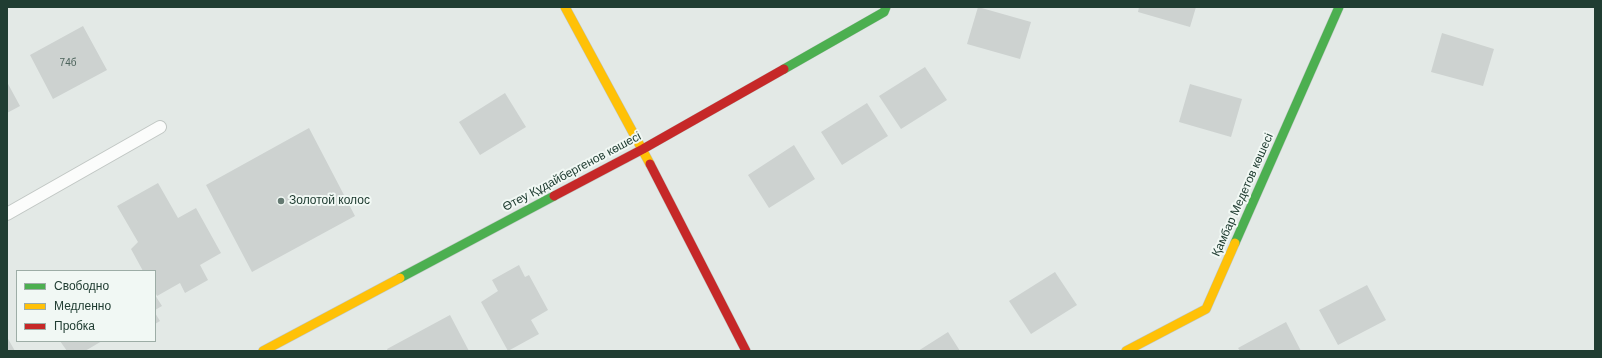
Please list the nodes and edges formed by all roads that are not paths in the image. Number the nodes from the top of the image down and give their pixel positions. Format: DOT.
graph roads {
  1 [pos="566,7"];
  2 [pos="886,7"];
  3 [pos="1339,7"];
  4 [pos="160,127"];
  5 [pos="643,149"];
  6 [pos="7,214"];
  7 [pos="263,351"];
  8 [pos="746,351"];
  9 [pos="1126,351"];
  1 -- 5 [label="street"];
  2 -- 5 [label="street, Өтеу Құдайбергенов көшесі"];
  3 -- 9 [label="street, Қамбар Медетов көшесі"];
  4 -- 6 [label="lane"];
  5 -- 7 [label="street, Өтеу Құдайбергенов көшесі"];
  5 -- 8 [label="street"];
}
